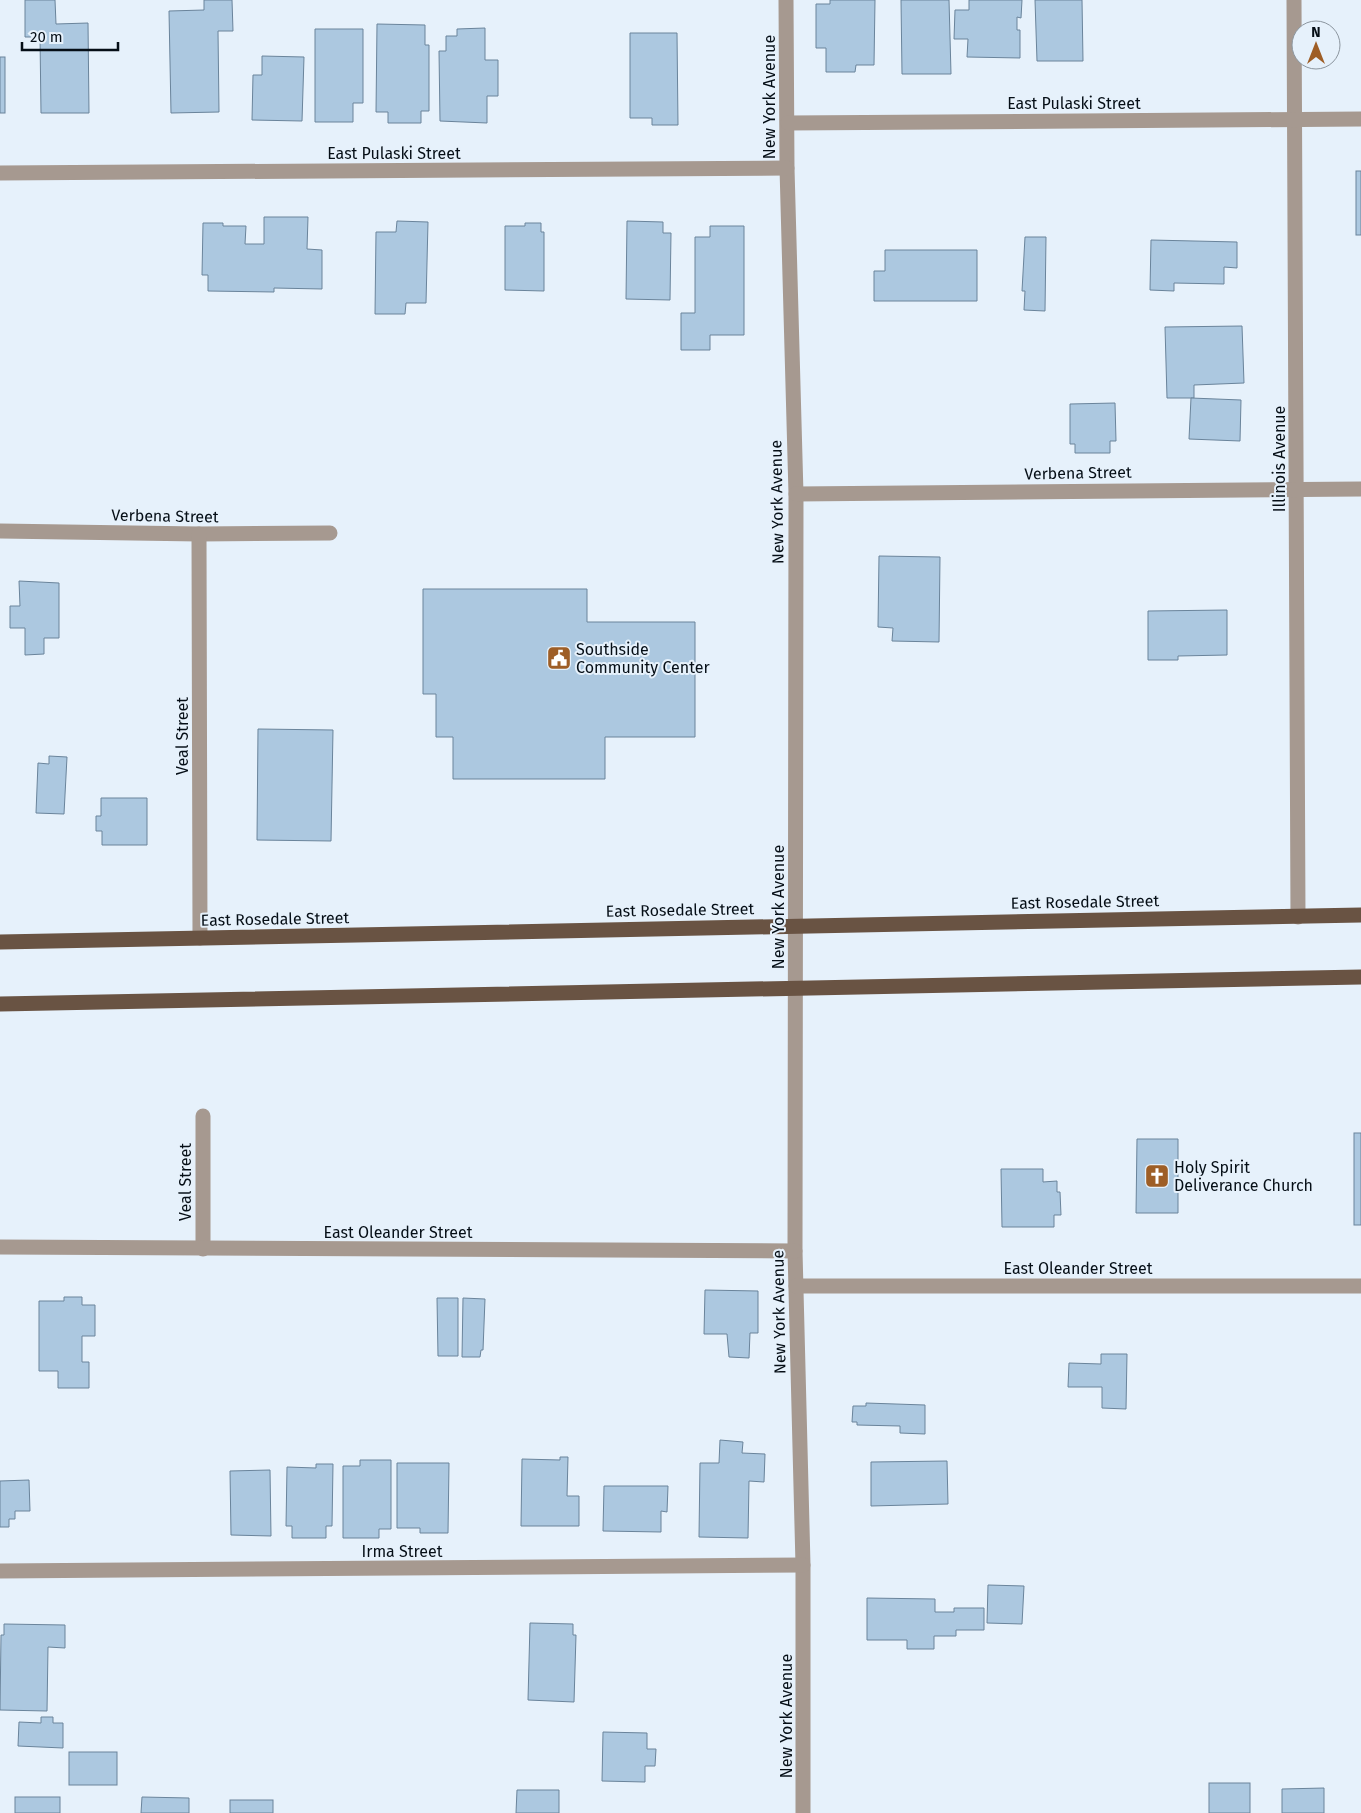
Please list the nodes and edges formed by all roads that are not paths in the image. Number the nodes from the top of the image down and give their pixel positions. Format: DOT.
graph roads {
  1 [pos="786,0"];
  2 [pos="1294,0"];
  3 [pos="1294,119"];
  4 [pos="1361,120"];
  5 [pos="788,123"];
  6 [pos="787,168"];
  7 [pos="0,173"];
  8 [pos="1296,489"];
  9 [pos="1361,489"];
  10 [pos="796,494"];
  11 [pos="0,531"];
  12 [pos="330,533"];
  13 [pos="199,534"];
  14 [pos="1361,916"];
  15 [pos="1298,917"];
  16 [pos="796,925"];
  17 [pos="200,938"];
  18 [pos="0,942"];
  19 [pos="1361,977"];
  20 [pos="796,988"];
  21 [pos="0,1004"];
  22 [pos="203,1116"];
  23 [pos="0,1247"];
  24 [pos="203,1249"];
  25 [pos="795,1251"];
  26 [pos="796,1286"];
  27 [pos="1361,1286"];
  28 [pos="804,1565"];
  29 [pos="0,1571"];
  30 [pos="804,1813"];
  1 -- 5 [label="street, New York Avenue"];
  2 -- 3 [label="street, Illinois Avenue"];
  3 -- 4 [label="street, East Pulaski Street"];
  3 -- 5 [label="street, East Pulaski Street"];
  3 -- 8 [label="street, Illinois Avenue"];
  5 -- 6 [label="street, New York Avenue"];
  6 -- 7 [label="street, East Pulaski Street"];
  6 -- 10 [label="street, New York Avenue"];
  8 -- 9 [label="street, Verbena Street"];
  8 -- 10 [label="street, Verbena Street"];
  8 -- 15 [label="street, Illinois Avenue"];
  10 -- 16 [label="street, New York Avenue"];
  11 -- 13 [label="street, Verbena Street"];
  12 -- 13 [label="street, Verbena Street"];
  13 -- 17 [label="street, Veal Street"];
  14 -- 15 [label="main road, East Rosedale Street"];
  15 -- 16 [label="main road, East Rosedale Street"];
  16 -- 17 [label="main road, East Rosedale Street"];
  16 -- 20 [label="street, New York Avenue"];
  17 -- 18 [label="main road, East Rosedale Street"];
  19 -- 20 [label="main road"];
  20 -- 21 [label="main road"];
  20 -- 25 [label="street, New York Avenue"];
  22 -- 24 [label="street, Veal Street"];
  23 -- 24 [label="street, East Oleander Street"];
  24 -- 25 [label="street, East Oleander Street"];
  25 -- 26 [label="street, New York Avenue"];
  26 -- 27 [label="street, East Oleander Street"];
  26 -- 28 [label="street, New York Avenue"];
  28 -- 29 [label="street, Irma Street"];
  28 -- 30 [label="street, New York Avenue"];
}
